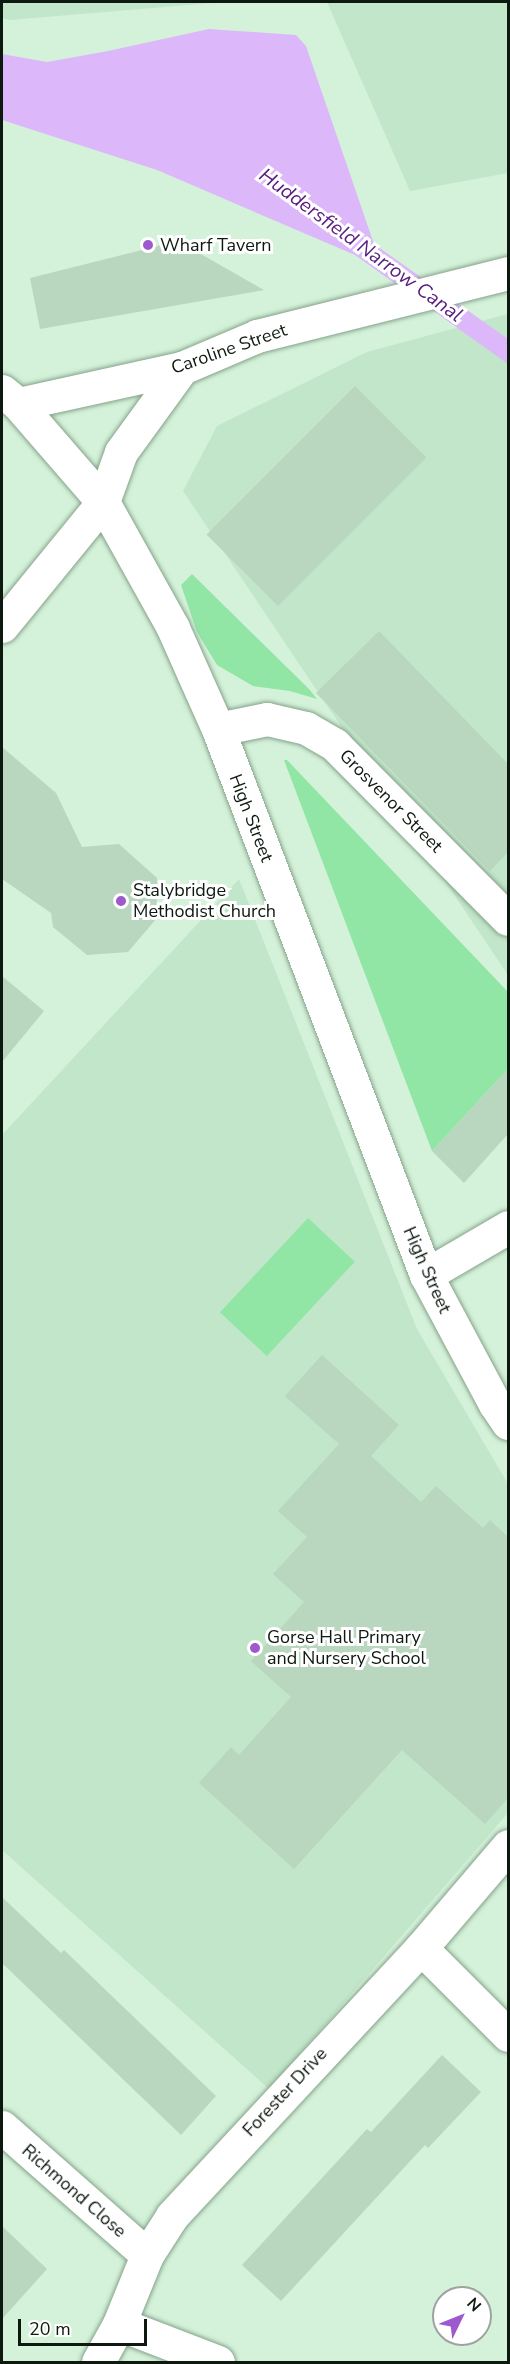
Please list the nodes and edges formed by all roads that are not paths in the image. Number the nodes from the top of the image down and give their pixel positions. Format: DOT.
graph roads {
  1 [pos="508,273"];
  2 [pos="182,368"];
  3 [pos="10,398"];
  4 [pos="103,502"];
  5 [pos="2,626"];
  6 [pos="218,729"];
  7 [pos="508,919"];
  8 [pos="508,1227"];
  9 [pos="426,1275"];
  10 [pos="508,1423"];
  11 [pos="508,1846"];
  12 [pos="421,1948"];
  13 [pos="508,2035"];
  14 [pos="2,2127"];
  15 [pos="147,2255"];
  16 [pos="119,2324"];
  17 [pos="98,2362"];
  18 [pos="218,2362"];
  1 -- 2 [label="main road, Caroline Street"];
  2 -- 3 [label="main road, Caroline Street"];
  2 -- 4 [label="main road"];
  3 -- 4 [label="main road, High Street"];
  4 -- 5 [label="main road"];
  4 -- 6 [label="main road, High Street"];
  6 -- 7 [label="main road, Grosvenor Street"];
  6 -- 9 [label="main road, High Street"];
  8 -- 9 [label="main road"];
  9 -- 10 [label="main road, High Street"];
  11 -- 12 [label="main road, Forester Drive"];
  12 -- 13 [label="main road"];
  12 -- 15 [label="main road, Forester Drive"];
  14 -- 15 [label="main road, Richmond Close"];
  15 -- 16 [label="main road, Forester Drive"];
  16 -- 17 [label="main road, Forester Drive"];
  16 -- 18 [label="main road"];
}
